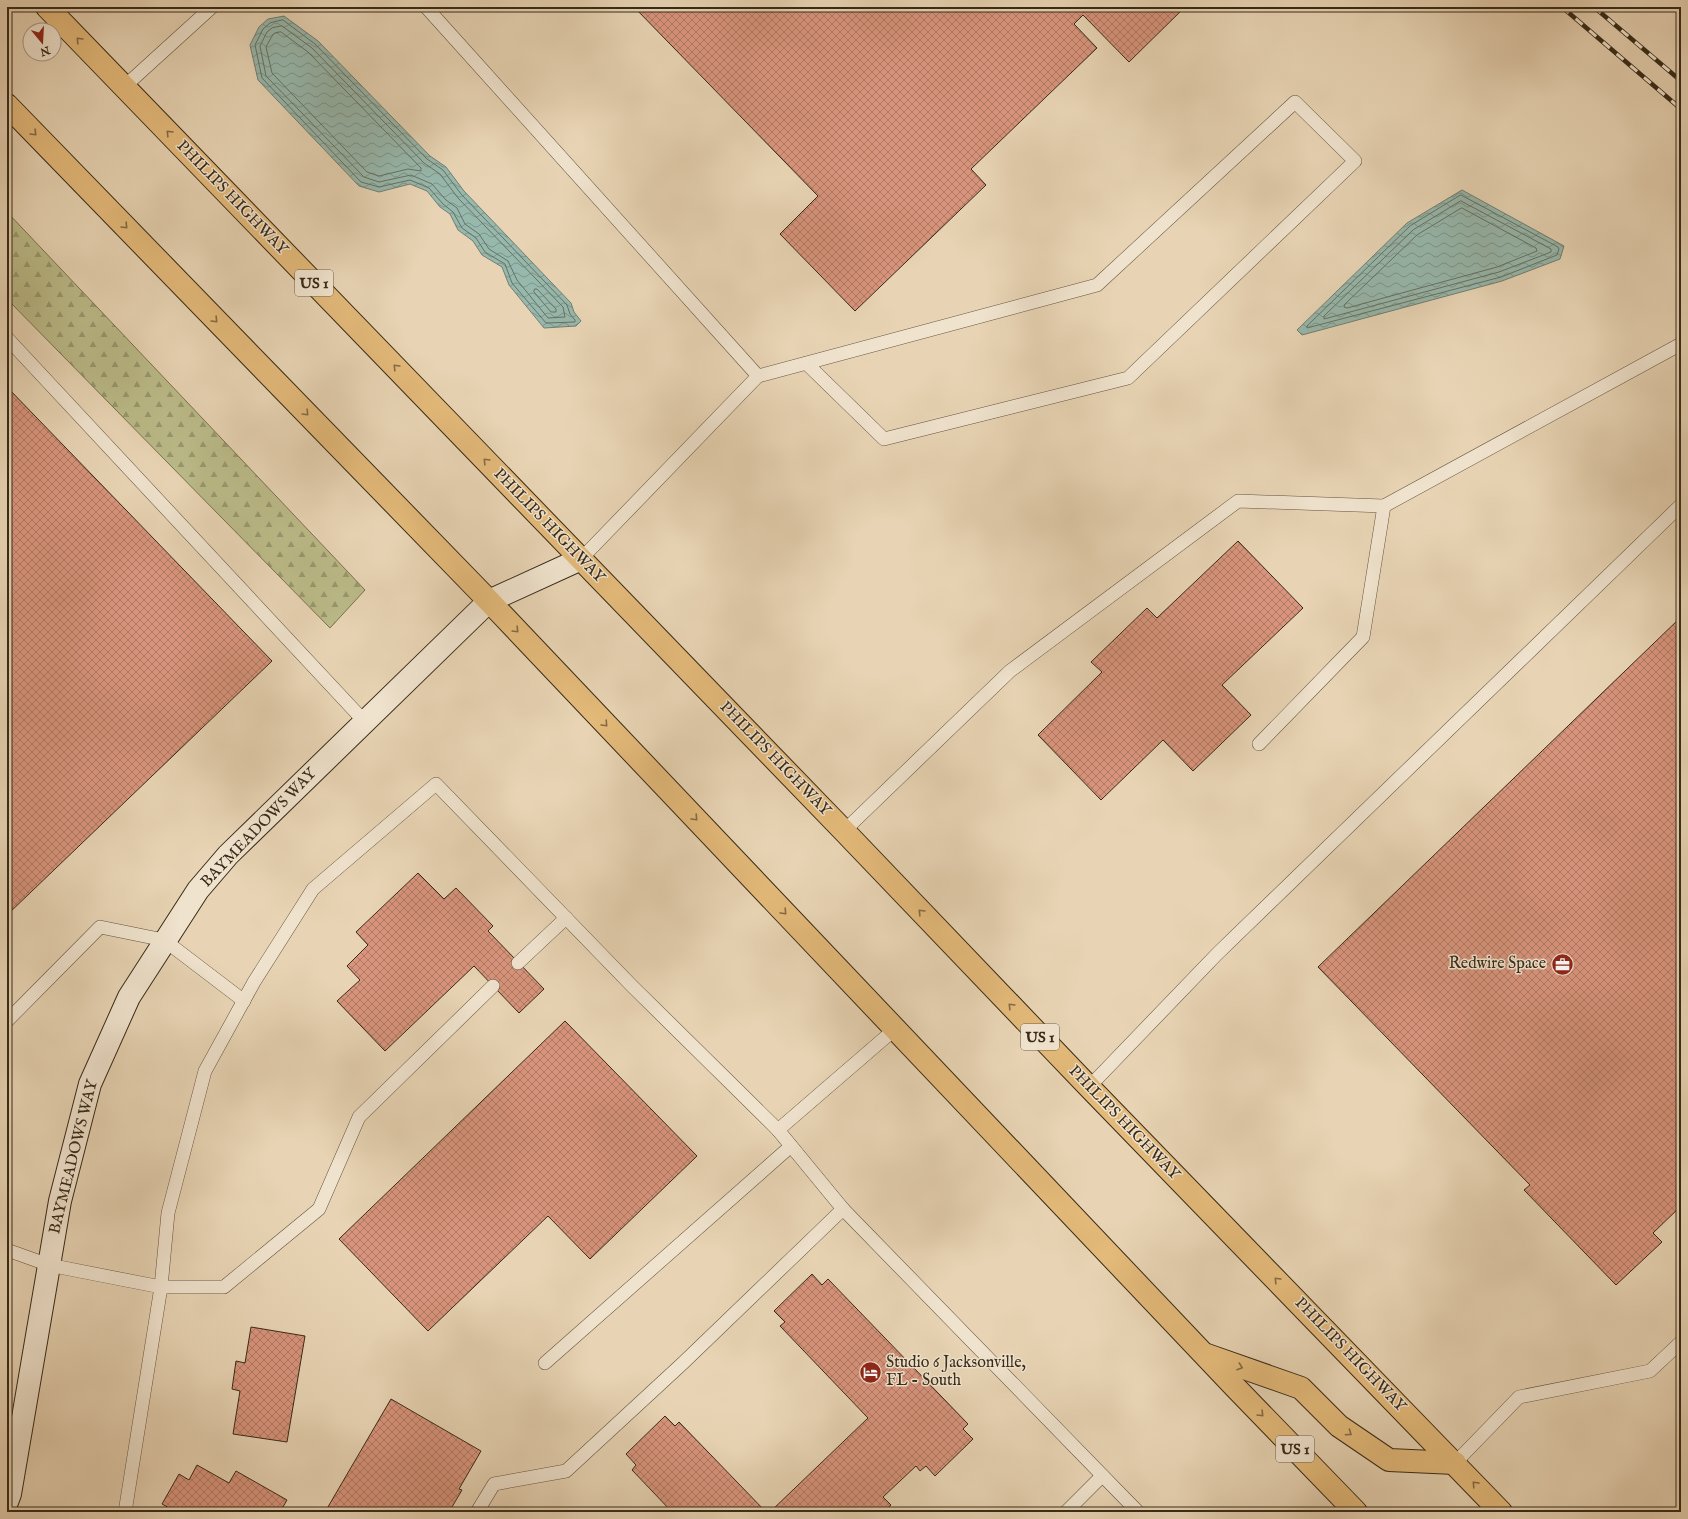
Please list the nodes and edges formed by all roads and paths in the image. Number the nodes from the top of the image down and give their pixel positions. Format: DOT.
graph roads {
  1 [pos="47,7"];
  2 [pos="212,7"];
  3 [pos="426,7"];
  4 [pos="124,87"];
  5 [pos="7,105"];
  6 [pos="7,338"];
  7 [pos="1681,344"];
  8 [pos="806,363"];
  9 [pos="758,376"];
  10 [pos="1681,505"];
  11 [pos="1384,506"];
  12 [pos="581,559"];
  13 [pos="489,602"];
  14 [pos="365,722"];
  15 [pos="1259,744"];
  16 [pos="844,831"];
  17 [pos="566,918"];
  18 [pos="164,940"];
  19 [pos="518,963"];
  20 [pos="493,986"];
  21 [pos="244,1001"];
  22 [pos="7,1021"];
  23 [pos="895,1029"];
  24 [pos="1089,1087"];
  25 [pos="778,1130"];
  26 [pos="791,1146"];
  27 [pos="843,1209"];
  28 [pos="7,1250"];
  29 [pos="49,1265"];
  30 [pos="160,1287"];
  31 [pos="1681,1342"];
  32 [pos="1204,1354"];
  33 [pos="546,1363"];
  34 [pos="1455,1463"];
  35 [pos="1102,1476"];
  36 [pos="7,1502"];
  37 [pos="125,1512"];
  38 [pos="477,1512"];
  39 [pos="1066,1512"];
  40 [pos="1138,1512"];
  41 [pos="1356,1512"];
  42 [pos="1501,1512"];
  4 -- 1 [label="main road, PHILIPS HIGHWAY / US 1, one-way"];
  2 -- 4 [label="lane"];
  3 -- 9 [label="lane"];
  12 -- 4 [label="main road, PHILIPS HIGHWAY / US 1, one-way"];
  5 -- 13 [label="main road, US 1, one-way"];
  6 -- 14 [label="lane"];
  7 -- 11 [label="lane"];
  8 -- 8 [label="lane"];
  8 -- 9 [label="lane"];
  9 -- 12 [label="lane"];
  10 -- 24 [label="lane"];
  11 -- 15 [label="lane"];
  11 -- 16 [label="lane"];
  12 -- 13 [label="street, BAYMEADOWS WAY"];
  12 -- 16 [label="main road, PHILIPS HIGHWAY / US 1"];
  13 -- 14 [label="street, BAYMEADOWS WAY"];
  13 -- 23 [label="main road, US 1, one-way"];
  14 -- 18 [label="street, BAYMEADOWS WAY"];
  24 -- 16 [label="main road, PHILIPS HIGHWAY / US 1, one-way"];
  17 -- 19 [label="lane"];
  17 -- 21 [label="lane"];
  17 -- 25 [label="lane"];
  18 -- 21 [label="lane"];
  18 -- 22 [label="lane"];
  18 -- 29 [label="street, BAYMEADOWS WAY"];
  20 -- 30 [label="lane"];
  21 -- 30 [label="lane"];
  23 -- 25 [label="lane"];
  23 -- 32 [label="main road, US 1"];
  34 -- 24 [label="main road, PHILIPS HIGHWAY / US 1, one-way"];
  25 -- 26 [label="lane"];
  26 -- 27 [label="lane"];
  26 -- 33 [label="lane"];
  27 -- 35 [label="lane"];
  27 -- 38 [label="lane"];
  28 -- 29 [label="lane"];
  29 -- 30 [label="lane"];
  29 -- 36 [label="street, BAYMEADOWS WAY"];
  30 -- 37 [label="lane"];
  31 -- 34 [label="lane"];
  32 -- 34 [label="main road, one-way"];
  32 -- 41 [label="main road, US 1, one-way"];
  42 -- 34 [label="main road, PHILIPS HIGHWAY / US 1, one-way"];
  35 -- 39 [label="lane"];
  35 -- 40 [label="lane"];
}
